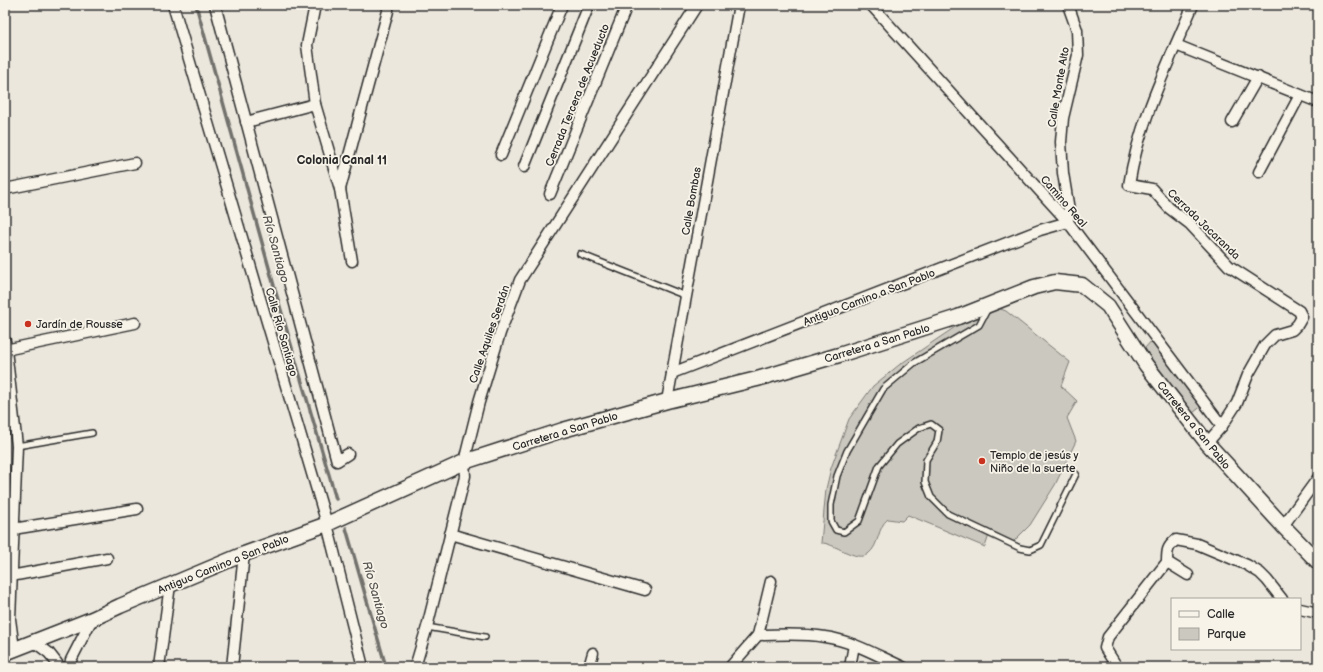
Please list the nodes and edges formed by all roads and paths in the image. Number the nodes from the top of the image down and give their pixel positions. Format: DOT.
graph roads {
  1 [pos="173,5"];
  2 [pos="215,5"];
  3 [pos="314,5"];
  4 [pos="388,5"];
  5 [pos="562,5"];
  6 [pos="588,5"];
  7 [pos="627,5"];
  8 [pos="697,5"];
  9 [pos="739,5"];
  10 [pos="871,5"];
  11 [pos="1068,5"];
  12 [pos="1193,5"];
  13 [pos="1176,45"];
  14 [pos="1258,77"];
  15 [pos="1300,95"];
  16 [pos="1318,102"];
  17 [pos="315,104"];
  18 [pos="246,122"];
  19 [pos="1232,122"];
  20 [pos="501,155"];
  21 [pos="135,163"];
  22 [pos="524,167"];
  23 [pos="1259,172"];
  24 [pos="5,189"];
  25 [pos="340,189"];
  26 [pos="550,194"];
  27 [pos="1068,222"];
  28 [pos="580,254"];
  29 [pos="352,261"];
  30 [pos="686,296"];
  31 [pos="990,304"];
  32 [pos="135,323"];
  33 [pos="5,341"];
  34 [pos="5,350"];
  35 [pos="672,373"];
  36 [pos="667,401"];
  37 [pos="1222,426"];
  38 [pos="92,433"];
  39 [pos="1207,443"];
  40 [pos="17,446"];
  41 [pos="348,454"];
  42 [pos="464,462"];
  43 [pos="1076,474"];
  44 [pos="1318,478"];
  45 [pos="137,509"];
  46 [pos="326,524"];
  47 [pos="1283,526"];
  48 [pos="13,529"];
  49 [pos="450,534"];
  50 [pos="244,554"];
  51 [pos="107,558"];
  52 [pos="1167,562"];
  53 [pos="1318,562"];
  54 [pos="1188,575"];
  55 [pos="11,576"];
  56 [pos="771,581"];
  57 [pos="170,585"];
  58 [pos="645,590"];
  59 [pos="1281,598"];
  60 [pos="1301,609"];
  61 [pos="1318,613"];
  62 [pos="8,619"];
  63 [pos="92,619"];
  64 [pos="427,628"];
  65 [pos="758,635"];
  66 [pos="485,637"];
  67 [pos="33,641"];
  68 [pos="854,645"];
  69 [pos="9,651"];
  70 [pos="593,653"];
  71 [pos="60,667"];
  72 [pos="70,667"];
  73 [pos="159,667"];
  74 [pos="232,667"];
  75 [pos="363,667"];
  76 [pos="415,667"];
  77 [pos="589,667"];
  78 [pos="730,667"];
  79 [pos="850,667"];
  80 [pos="903,667"];
  81 [pos="1117,667"];
  1 -- 46 [label="street, Calle Río Santiago"];
  2 -- 18 [label="street"];
  3 -- 17 [label="street"];
  4 -- 25 [label="street"];
  5 -- 20 [label="street"];
  6 -- 22 [label="street"];
  7 -- 26 [label="street, Cerrada Tercera de Acueducto"];
  8 -- 42 [label="street, Calle Aquiles Serdán"];
  9 -- 30 [label="street, Calle Bombas"];
  10 -- 27 [label="street, Camino Real"];
  11 -- 27 [label="street, Calle Monte Alto"];
  12 -- 13 [label="street"];
  13 -- 14 [label="street"];
  13 -- 37 [label="street, Cerrada Jacaranda"];
  14 -- 15 [label="street"];
  14 -- 19 [label="street"];
  15 -- 16 [label="street"];
  15 -- 23 [label="street"];
  17 -- 18 [label="street"];
  17 -- 25 [label="street"];
  18 -- 41 [label="street"];
  21 -- 24 [label="street"];
  25 -- 29 [label="street"];
  27 -- 35 [label="street, Antiguo Camino a San Pablo"];
  27 -- 37 [label="street, Camino Real"];
  28 -- 30 [label="lane"];
  30 -- 35 [label="street, Calle Bombas"];
  31 -- 36 [label="main road, Carretera a San Pablo"];
  31 -- 39 [label="main road, Carretera a San Pablo"];
  31 -- 43 [label="lane"];
  32 -- 34 [label="street"];
  33 -- 34 [label="street"];
  34 -- 40 [label="street"];
  35 -- 36 [label="street, Calle Bombas"];
  36 -- 42 [label="main road, Carretera a San Pablo"];
  37 -- 39 [label="street, Cerrada Jacaranda"];
  38 -- 40 [label="lane"];
  39 -- 47 [label="main road, Carretera a San Pablo"];
  40 -- 48 [label="street"];
  42 -- 46 [label="main road, Carretera a San Pablo"];
  42 -- 49 [label="street, Calle Aquiles Serdán"];
  44 -- 47 [label="street"];
  45 -- 48 [label="street"];
  46 -- 50 [label="main road, Antiguo Camino a San Pablo"];
  46 -- 75 [label="street, Calle Río Santiago"];
  47 -- 53 [label="main road, Carretera a San Pablo"];
  48 -- 55 [label="street"];
  49 -- 58 [label="street"];
  49 -- 64 [label="street, Calle Aquiles Serdán"];
  50 -- 57 [label="main road, Antiguo Camino a San Pablo"];
  50 -- 74 [label="street"];
  51 -- 55 [label="street"];
  52 -- 54 [label="street"];
  52 -- 59 [label="street"];
  52 -- 81 [label="street"];
  55 -- 62 [label="street"];
  56 -- 65 [label="street"];
  57 -- 63 [label="main road, Antiguo Camino a San Pablo"];
  57 -- 73 [label="street"];
  60 -- 61 [label="street"];
  62 -- 69 [label="street"];
  63 -- 67 [label="main road, Antiguo Camino a San Pablo"];
  63 -- 72 [label="street"];
  64 -- 66 [label="lane"];
  64 -- 76 [label="street, Calle Aquiles Serdán"];
  65 -- 68 [label="street"];
  65 -- 78 [label="street"];
  67 -- 69 [label="main road, Antiguo Camino a San Pablo"];
  67 -- 71 [label="street"];
  68 -- 79 [label="street"];
  68 -- 80 [label="street"];
  70 -- 77 [label="street"];
}
